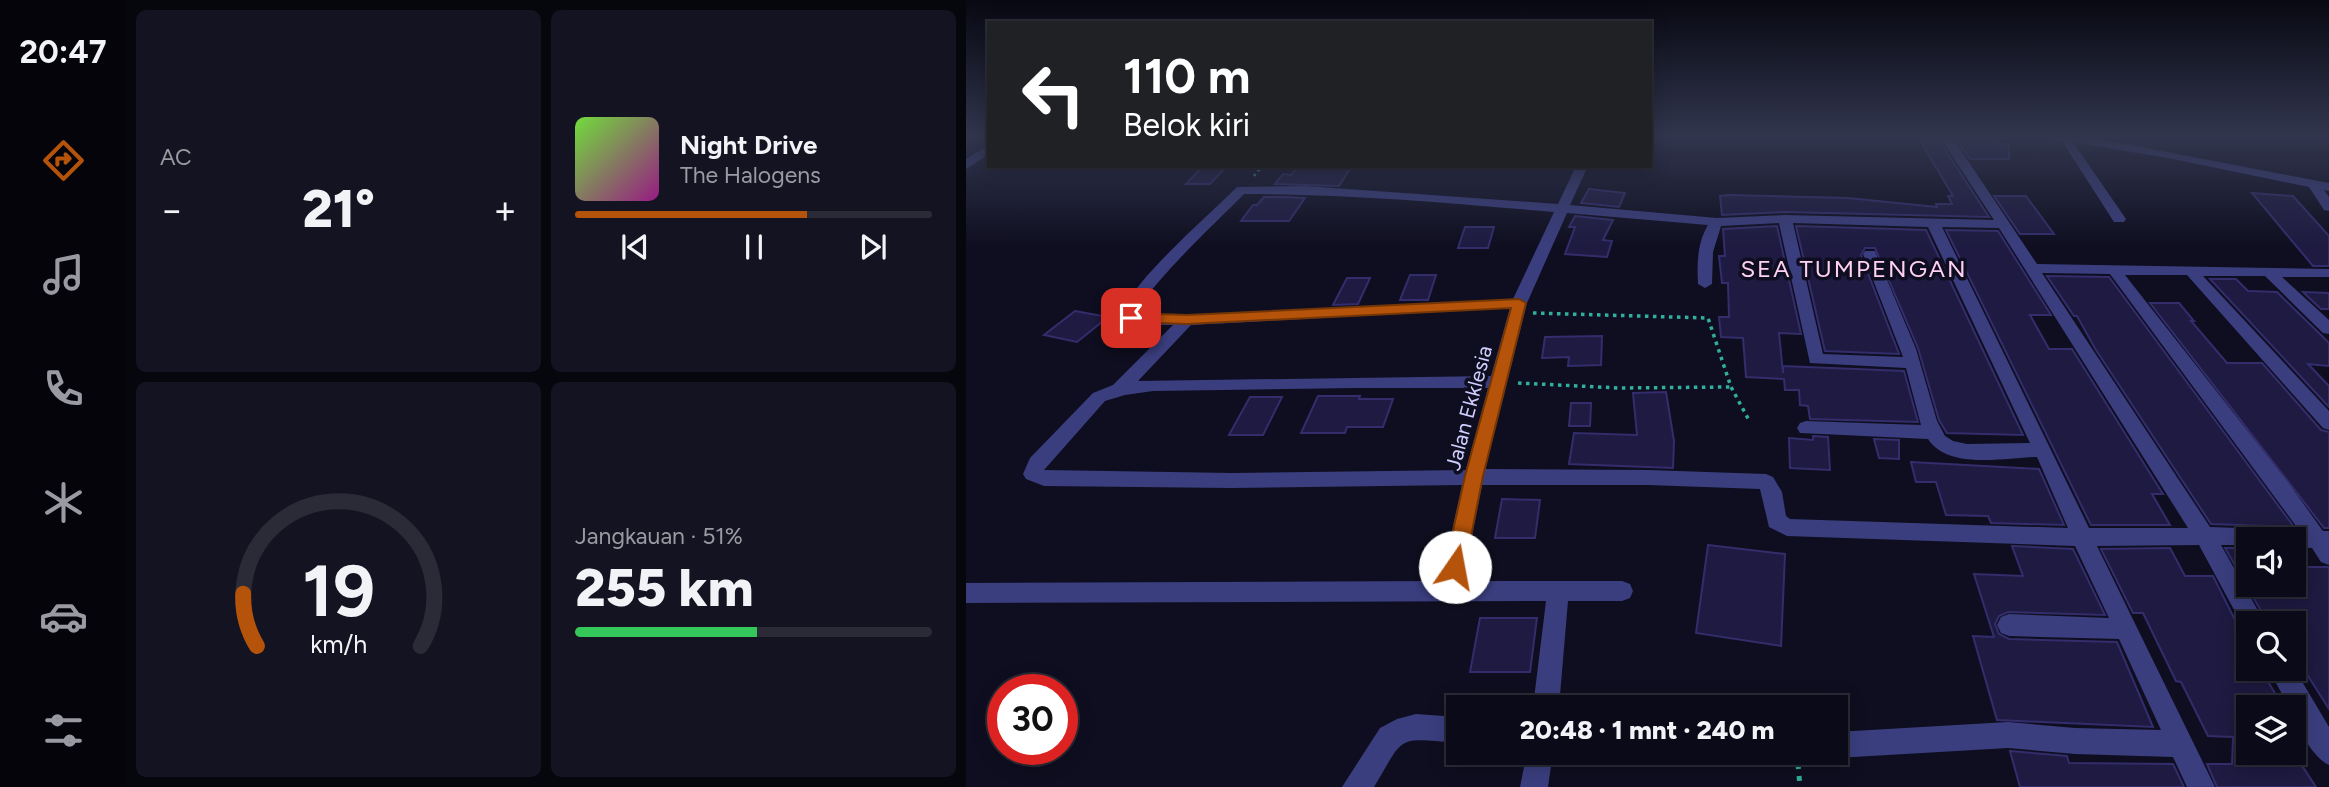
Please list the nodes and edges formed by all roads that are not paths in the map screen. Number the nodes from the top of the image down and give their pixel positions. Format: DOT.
graph roads {
  1 [pos="1579,174"];
  2 [pos="1970,174"];
  3 [pos="2089,174"];
  4 [pos="2259,174"];
  5 [pos="2315,186"];
  6 [pos="2329,187"];
  7 [pos="1564,207"];
  8 [pos="2329,207"];
  9 [pos="1785,219"];
  10 [pos="2119,219"];
  11 [pos="1717,222"];
  12 [pos="1933,223"];
  13 [pos="2003,224"];
  14 [pos="1870,254"];
  15 [pos="2033,268"];
  16 [pos="2114,270"];
  17 [pos="2190,270"];
  18 [pos="2269,272"];
  19 [pos="2329,273"];
  20 [pos="1705,284"];
  21 [pos="1518,308"];
  22 [pos="1187,320"];
  23 [pos="2329,329"];
  24 [pos="1913,363"];
  25 [pos="1498,382"];
  26 [pos="1120,389"];
  27 [pos="2329,423"];
  28 [pos="1806,428"];
  29 [pos="1933,432"];
  30 [pos="2041,450"];
  31 [pos="1474,476"];
  32 [pos="2082,537"];
  33 [pos="2205,537"];
  34 [pos="2323,539"];
  35 [pos="2329,556"];
  36 [pos="1450,590"];
  37 [pos="1622,591"];
  38 [pos="1558,592"];
  39 [pos="966,593"];
  40 [pos="2246,611"];
  41 [pos="2008,625"];
  42 [pos="2126,629"];
  43 [pos="2288,681"];
  44 [pos="1547,695"];
  45 [pos="1446,729"];
  46 [pos="1848,744"];
  47 [pos="2181,744"];
  48 [pos="2329,752"];
  49 [pos="1538,765"];
  50 [pos="1356,787"];
  51 [pos="1534,787"];
  52 [pos="2201,787"];
  1 -- 7 [label="street, Jalan Ekklesia"];
  2 -- 13 [label="street"];
  3 -- 10 [label="street"];
  4 -- 5 [label="street"];
  5 -- 6 [label="street"];
  5 -- 8 [label="street"];
  7 -- 11 [label="street"];
  7 -- 21 [label="street, Jalan Ekklesia"];
  7 -- 22 [label="street"];
  9 -- 11 [label="street"];
  9 -- 12 [label="street"];
  9 -- 24 [label="street"];
  11 -- 20 [label="street"];
  12 -- 13 [label="street"];
  12 -- 30 [label="street"];
  13 -- 15 [label="street"];
  14 -- 24 [label="street"];
  15 -- 16 [label="street"];
  15 -- 33 [label="street"];
  16 -- 17 [label="street"];
  16 -- 34 [label="street"];
  17 -- 18 [label="street"];
  17 -- 27 [label="street"];
  18 -- 19 [label="street"];
  18 -- 23 [label="street"];
  21 -- 22 [label="street"];
  21 -- 25 [label="street, Jalan Ekklesia"];
  22 -- 26 [label="street"];
  24 -- 29 [label="street"];
  25 -- 26 [label="street"];
  25 -- 31 [label="street, Jalan Ekklesia"];
  26 -- 31 [label="street"];
  28 -- 29 [label="street"];
  29 -- 30 [label="street"];
  30 -- 32 [label="street"];
  31 -- 32 [label="street"];
  31 -- 36 [label="street, Jalan Ekklesia"];
  32 -- 33 [label="street"];
  32 -- 42 [label="street"];
  33 -- 34 [label="street"];
  33 -- 40 [label="street"];
  34 -- 35 [label="street"];
  36 -- 38 [label="street"];
  36 -- 39 [label="street"];
  37 -- 38 [label="street"];
  38 -- 44 [label="street"];
  41 -- 42 [label="street"];
  42 -- 47 [label="street"];
  43 -- 48 [label="street"];
  45 -- 50 [label="street"];
  46 -- 47 [label="street"];
  47 -- 52 [label="street"];
  49 -- 51 [label="street"];
}
